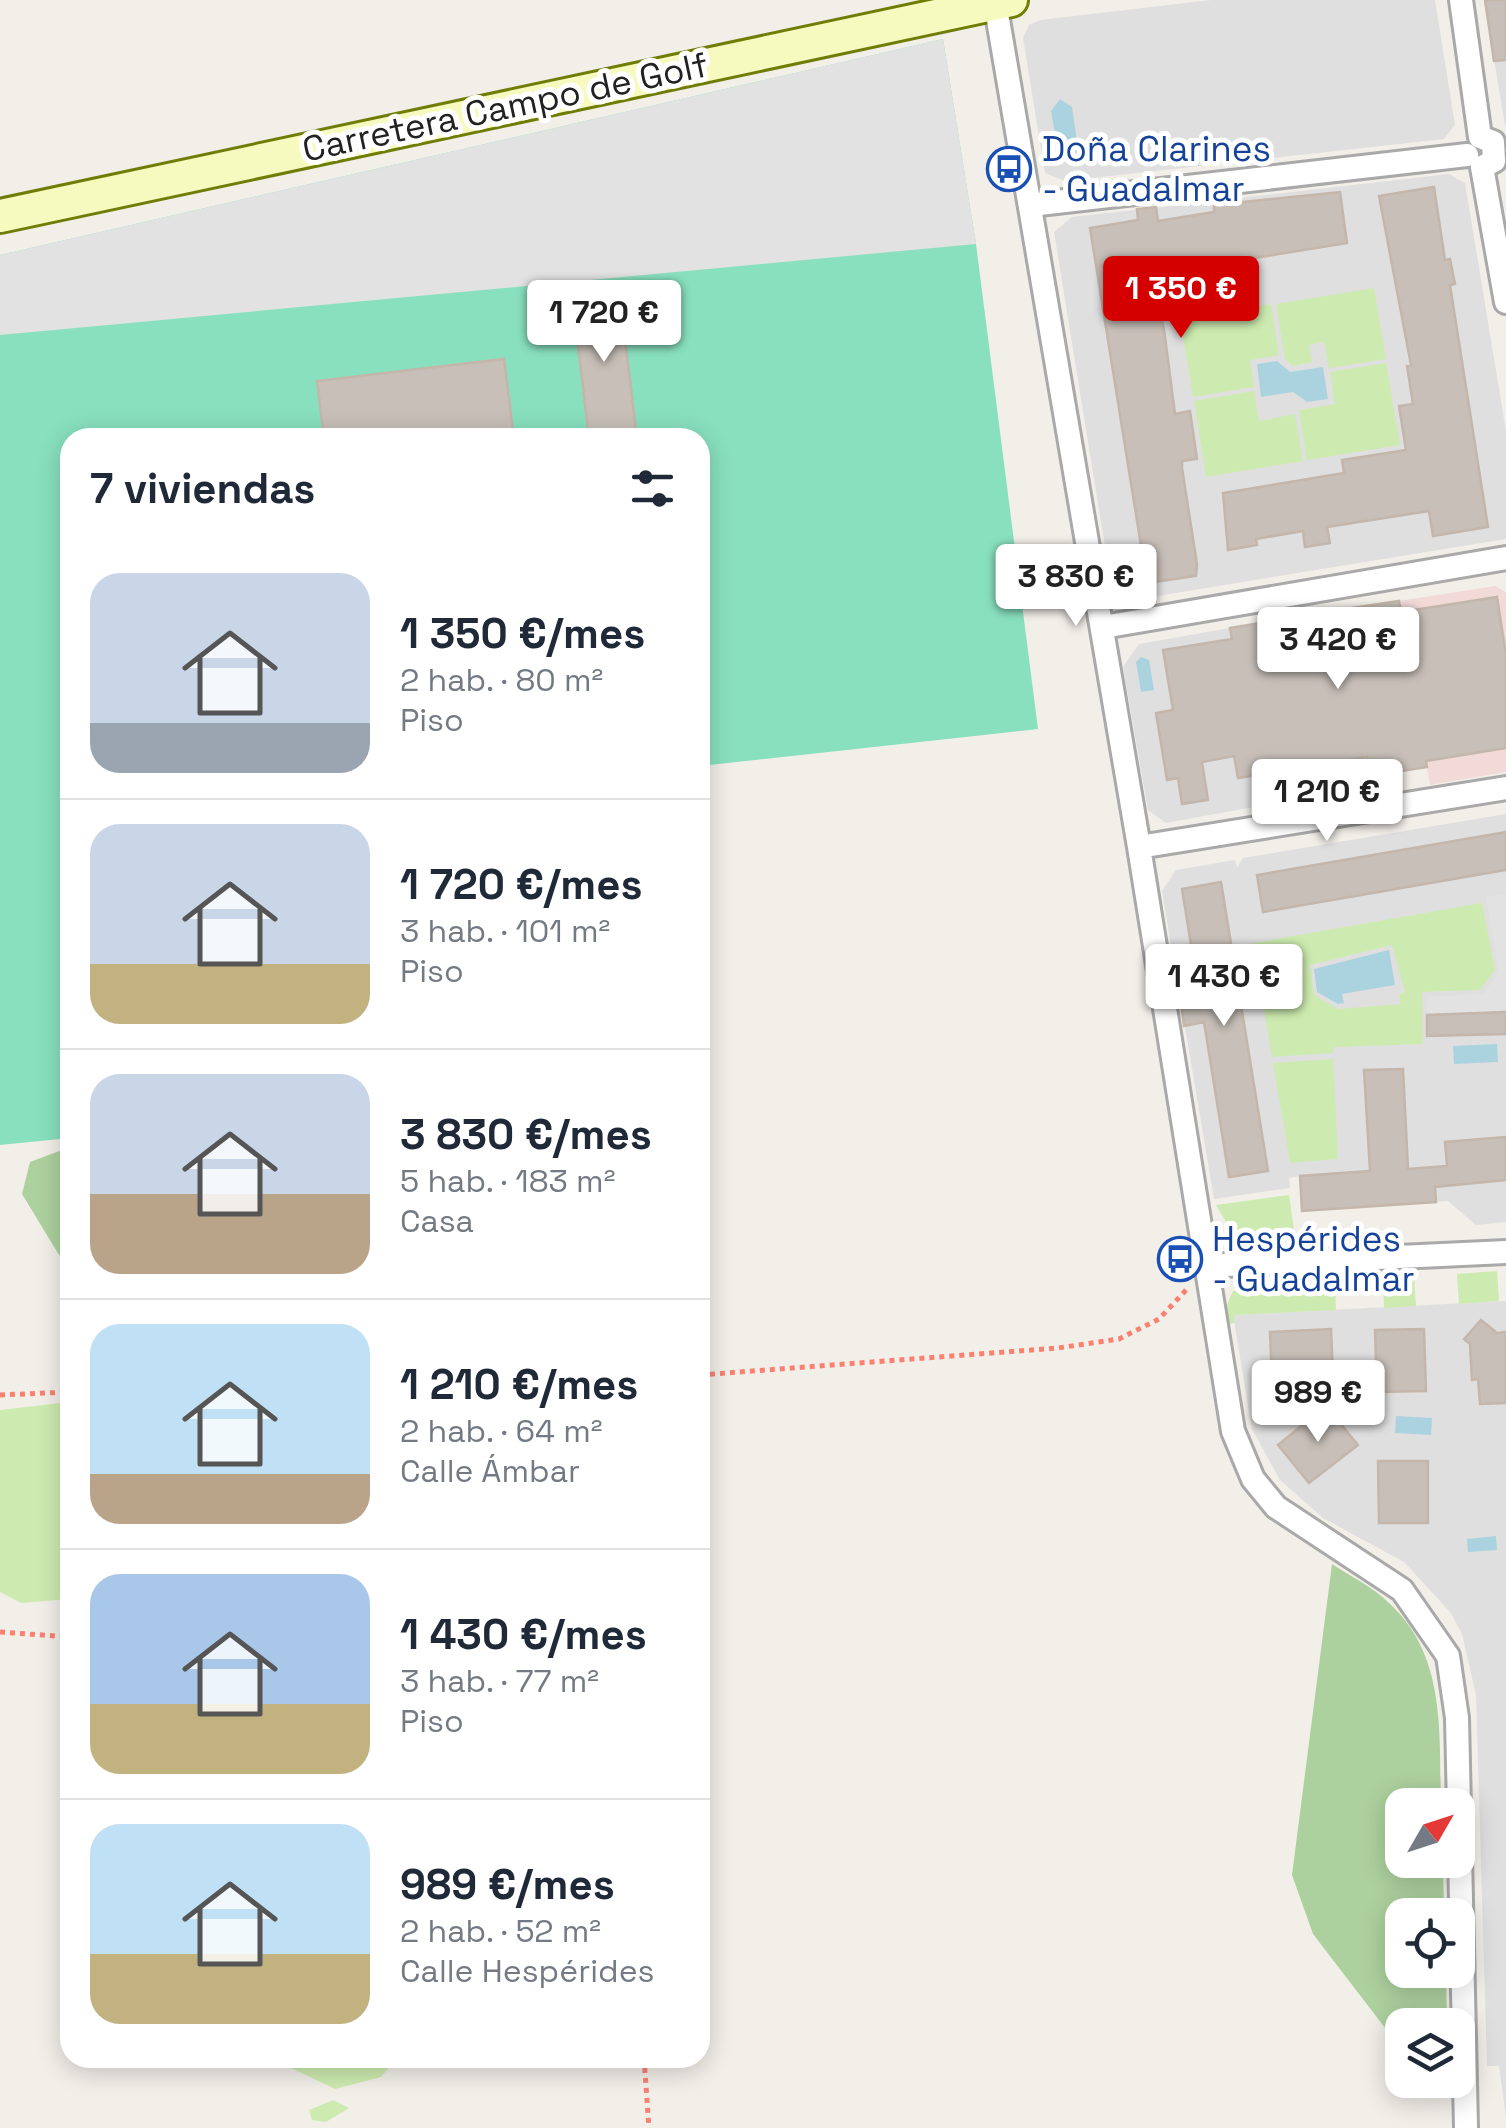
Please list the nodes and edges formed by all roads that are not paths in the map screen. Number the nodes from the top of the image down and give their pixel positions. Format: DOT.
graph roads {
  1 [pos="1461,0"];
  2 [pos="1003,1"];
  3 [pos="1487,152"];
  4 [pos="1030,205"];
  5 [pos="0,216"];
  6 [pos="1506,302"];
  7 [pos="1506,558"];
  8 [pos="1102,627"];
  9 [pos="1506,788"];
  10 [pos="1139,847"];
  11 [pos="1506,1252"];
  12 [pos="1203,1257"];
  13 [pos="1466,2128"];
  1 -- 3 [label="street"];
  2 -- 4 [label="street"];
  2 -- 5 [label="street, Carretera Campo de Golf"];
  3 -- 4 [label="street"];
  3 -- 6 [label="street"];
  4 -- 8 [label="street"];
  7 -- 8 [label="street"];
  8 -- 10 [label="street"];
  9 -- 10 [label="street"];
  10 -- 12 [label="street"];
  11 -- 12 [label="street"];
  12 -- 13 [label="street"];
}
